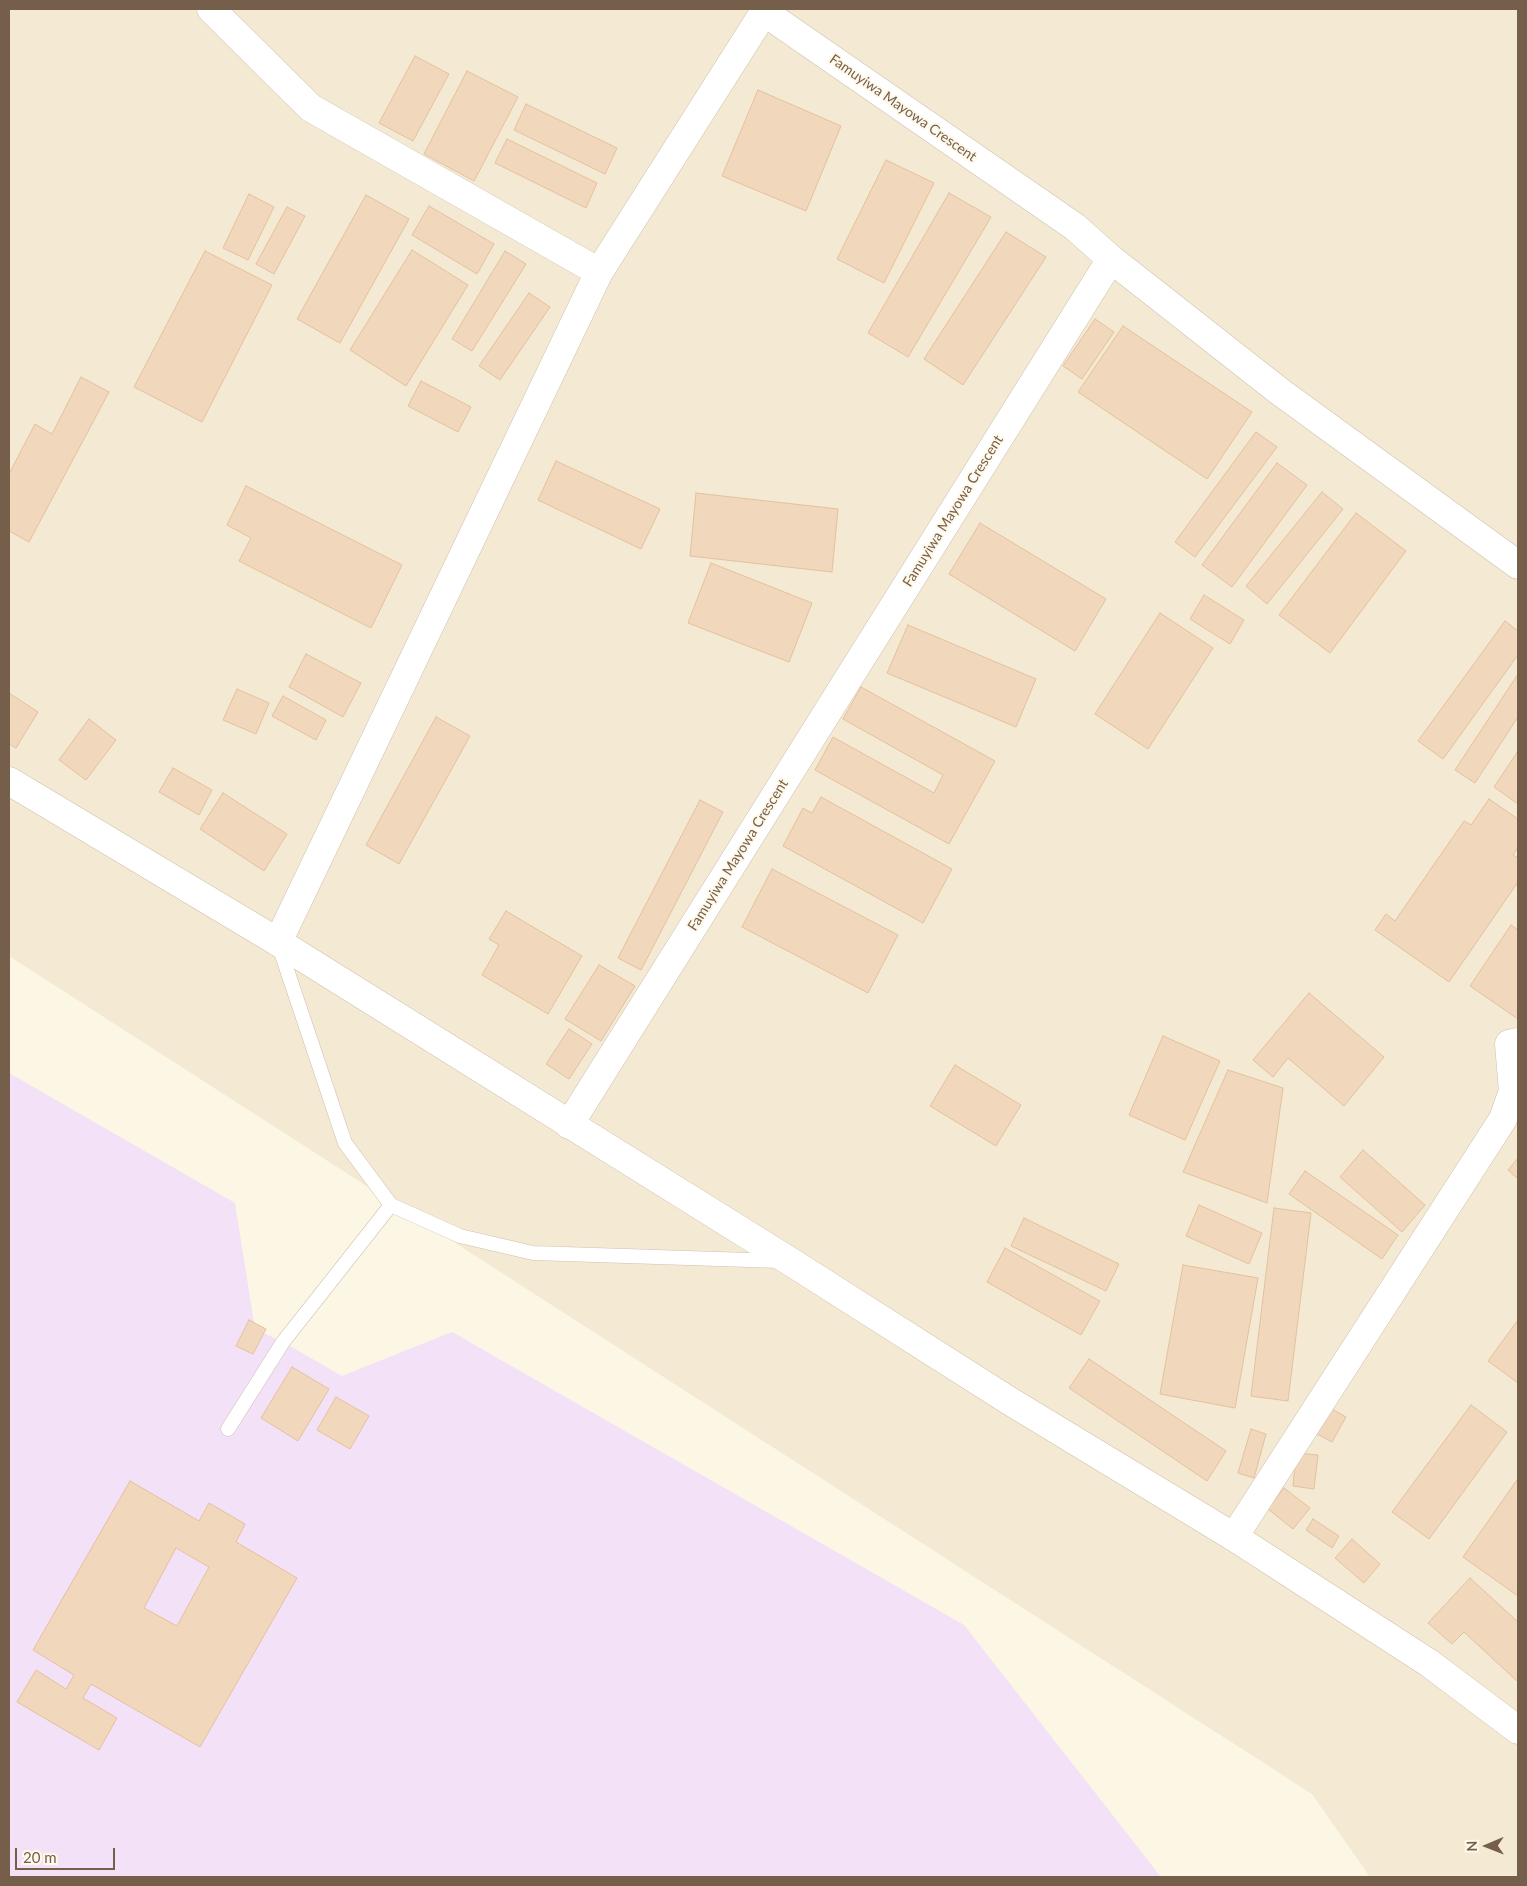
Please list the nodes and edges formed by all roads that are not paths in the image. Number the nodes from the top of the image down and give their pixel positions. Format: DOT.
graph roads {
  1 [pos="211,9"];
  2 [pos="765,11"];
  3 [pos="1110,258"];
  4 [pos="599,272"];
  5 [pos="1518,565"];
  6 [pos="9,781"];
  7 [pos="278,942"];
  8 [pos="1518,1042"];
  9 [pos="570,1125"];
  10 [pos="391,1205"];
  11 [pos="791,1262"];
  12 [pos="228,1429"];
  13 [pos="1234,1536"];
  14 [pos="1518,1730"];
  1 -- 4 [label="street"];
  2 -- 3 [label="street, Famuyiwa Mayowa Crescent"];
  2 -- 4 [label="street"];
  3 -- 5 [label="street"];
  3 -- 9 [label="street, Famuyiwa Mayowa Crescent"];
  4 -- 7 [label="street"];
  6 -- 7 [label="street"];
  7 -- 9 [label="street"];
  7 -- 10 [label="lane"];
  8 -- 13 [label="street"];
  9 -- 11 [label="street"];
  10 -- 11 [label="lane"];
  10 -- 12 [label="lane"];
  11 -- 13 [label="street"];
  13 -- 14 [label="street"];
}
